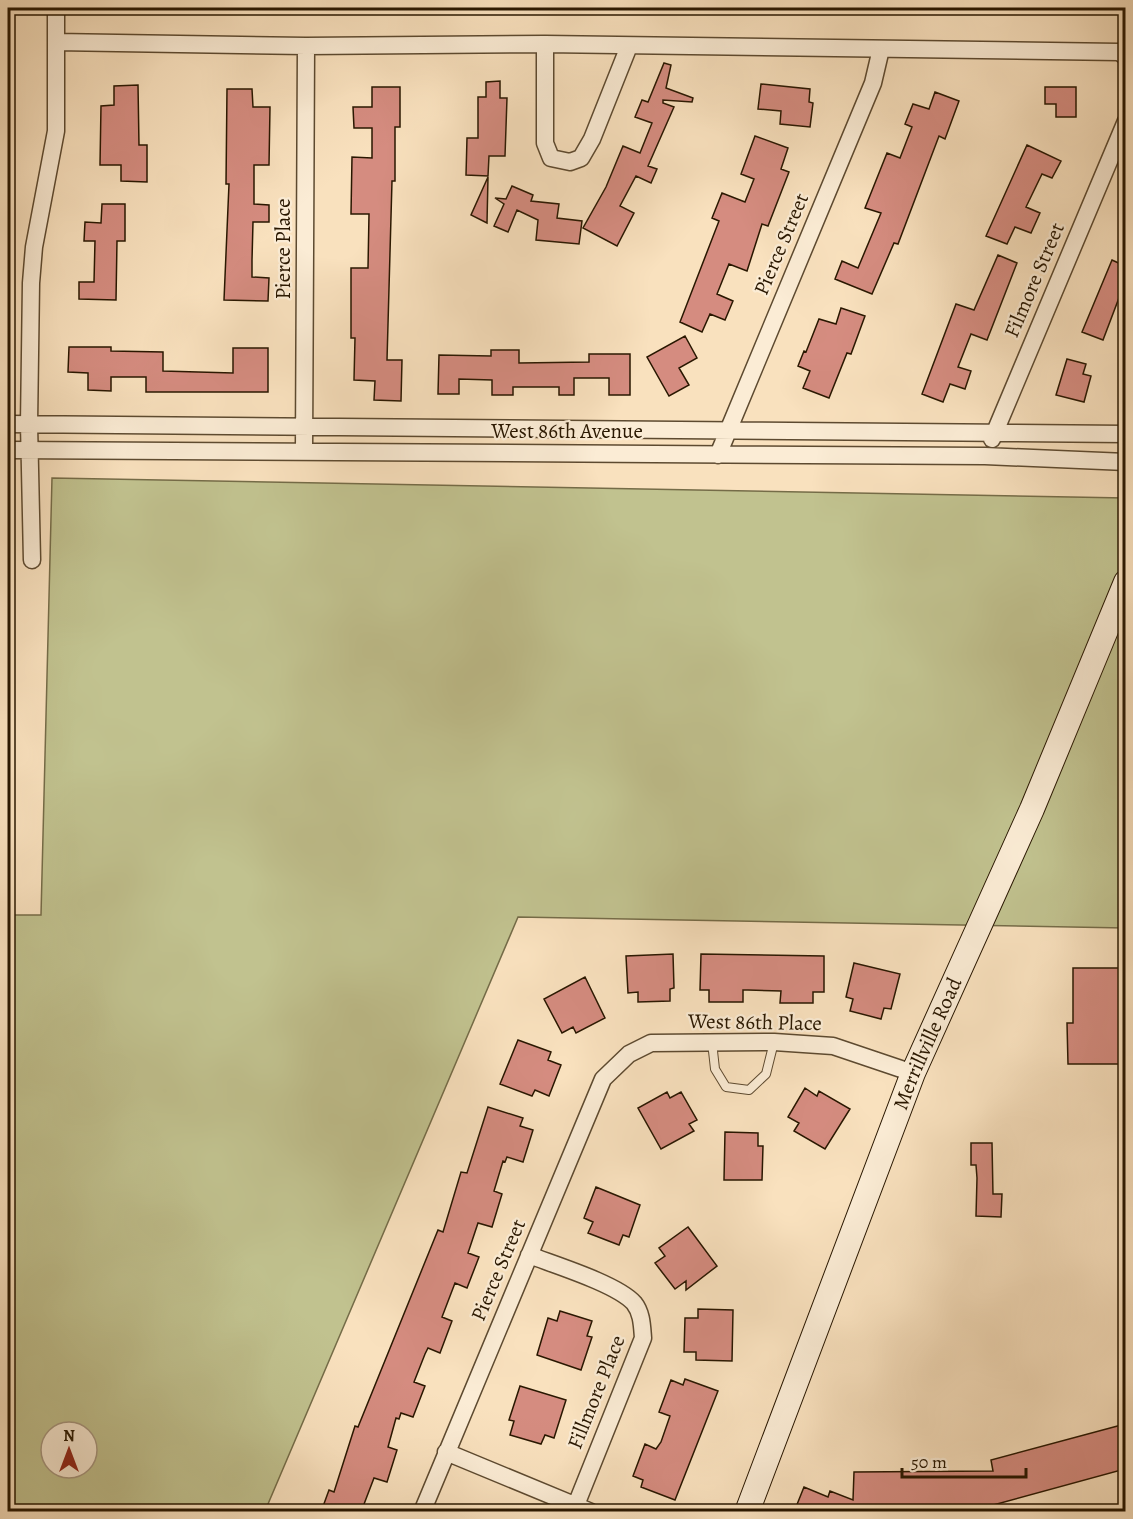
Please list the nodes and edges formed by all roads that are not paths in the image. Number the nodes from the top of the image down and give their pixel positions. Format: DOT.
graph roads {
  1 [pos="56,8"];
  2 [pos="56,42"];
  3 [pos="545,44"];
  4 [pos="306,46"];
  5 [pos="629,46"];
  6 [pos="881,49"];
  7 [pos="1125,57"];
  8 [pos="1125,121"];
  9 [pos="8,424"];
  10 [pos="29,424"];
  11 [pos="305,426"];
  12 [pos="729,429"];
  13 [pos="996,432"];
  14 [pos="1125,434"];
  15 [pos="8,450"];
  16 [pos="30,450"];
  17 [pos="304,452"];
  18 [pos="718,454"];
  19 [pos="985,456"];
  20 [pos="1125,462"];
  21 [pos="32,560"];
  22 [pos="1125,582"];
  23 [pos="712,1042"];
  24 [pos="774,1042"];
  25 [pos="629,1054"];
  26 [pos="913,1073"];
  27 [pos="529,1255"];
  28 [pos="446,1452"];
  29 [pos="583,1508"];
  30 [pos="422,1512"];
  31 [pos="747,1512"];
  1 -- 2 [label="street"];
  2 -- 4 [label="street"];
  2 -- 10 [label="street"];
  3 -- 4 [label="street"];
  3 -- 5 [label="street"];
  3 -- 5 [label="street"];
  4 -- 11 [label="street, Pierce Place"];
  5 -- 6 [label="street"];
  6 -- 7 [label="street"];
  6 -- 12 [label="street, Pierce Street"];
  8 -- 13 [label="street, Filmore Street"];
  9 -- 10 [label="street, West 86th Avenue"];
  10 -- 11 [label="street, West 86th Avenue"];
  10 -- 16 [label="street"];
  11 -- 12 [label="street, West 86th Avenue"];
  11 -- 17 [label="street, Pierce Place"];
  12 -- 13 [label="street, West 86th Avenue"];
  12 -- 18 [label="street, Pierce Street"];
  13 -- 14 [label="street, West 86th Avenue"];
  13 -- 19 [label="street, Filmore Street"];
  15 -- 16 [label="street, West 86th Avenue"];
  16 -- 17 [label="street, West 86th Avenue"];
  16 -- 21 [label="street"];
  17 -- 18 [label="street, West 86th Avenue"];
  18 -- 19 [label="street, West 86th Avenue"];
  19 -- 20 [label="street, West 86th Avenue"];
  22 -- 26 [label="street, Merrillville Road"];
  23 -- 24 [label="street, West 86th Place"];
  23 -- 24 [label="lane"];
  23 -- 25 [label="street, West 86th Place"];
  24 -- 26 [label="street, West 86th Place"];
  25 -- 27 [label="street, Pierce Street"];
  26 -- 31 [label="street, Merrillville Road"];
  27 -- 28 [label="street, Pierce Street"];
  27 -- 29 [label="street, Fillmore Place"];
  28 -- 29 [label="street"];
  28 -- 30 [label="street, Pierce Street"];
}
